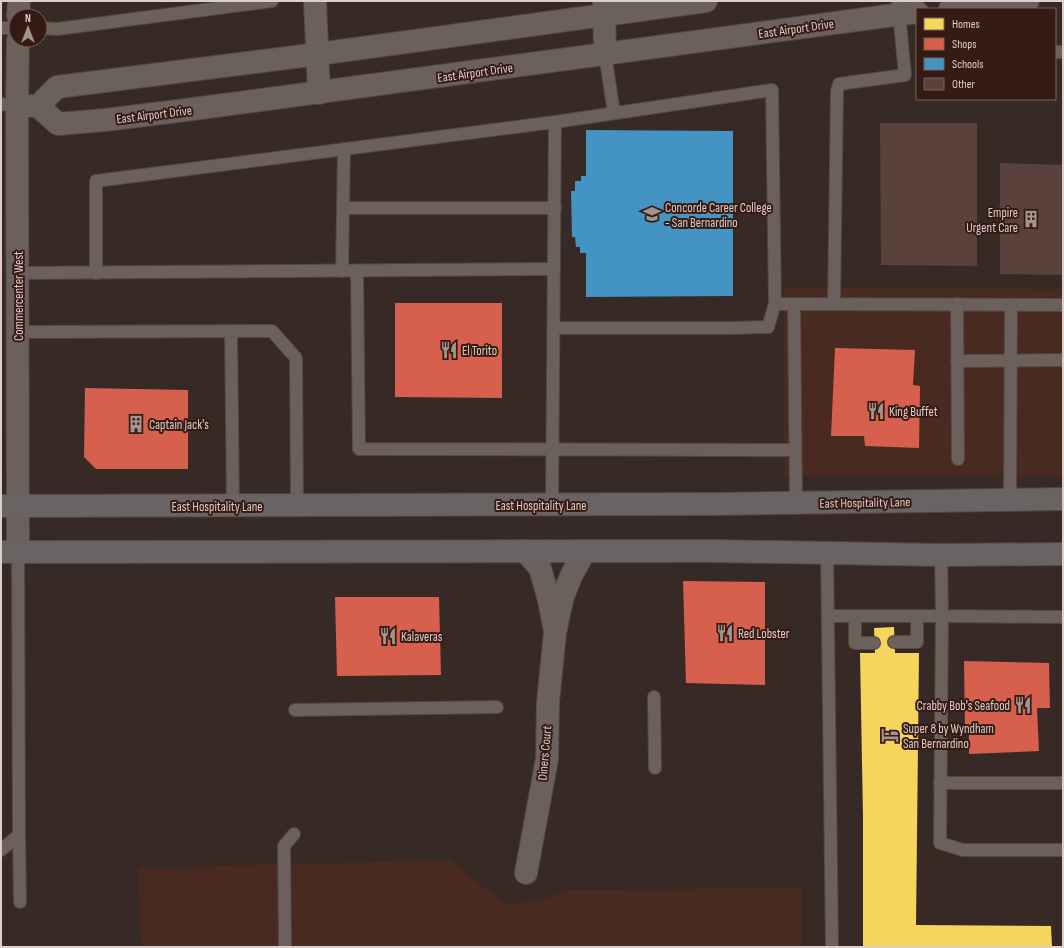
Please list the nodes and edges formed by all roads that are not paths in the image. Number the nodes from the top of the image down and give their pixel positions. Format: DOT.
graph roads {
  1 [pos="272,1"];
  2 [pos="315,1"];
  3 [pos="706,1"];
  4 [pos="1027,1"];
  5 [pos="604,8"];
  6 [pos="960,8"];
  7 [pos="905,9"];
  8 [pos="48,28"];
  9 [pos="17,48"];
  10 [pos="318,54"];
  11 [pos="606,54"];
  12 [pos="319,93"];
  13 [pos="9,105"];
  14 [pos="38,106"];
  15 [pos="614,113"];
  16 [pos="556,122"];
  17 [pos="344,149"];
  18 [pos="343,208"];
  19 [pos="555,208"];
  20 [pos="554,269"];
  21 [pos="342,271"];
  22 [pos="357,271"];
  23 [pos="96,272"];
  24 [pos="18,273"];
  25 [pos="775,304"];
  26 [pos="794,304"];
  27 [pos="834,304"];
  28 [pos="957,304"];
  29 [pos="1011,305"];
  30 [pos="1063,305"];
  31 [pos="554,328"];
  32 [pos="18,332"];
  33 [pos="231,332"];
  34 [pos="1063,360"];
  35 [pos="957,361"];
  36 [pos="1011,361"];
  37 [pos="552,449"];
  38 [pos="795,450"];
  39 [pos="958,459"];
  40 [pos="1063,499"];
  41 [pos="1010,500"];
  42 [pos="796,503"];
  43 [pos="552,504"];
  44 [pos="298,505"];
  45 [pos="10,506"];
  46 [pos="233,506"];
  47 [pos="525,551"];
  48 [pos="585,551"];
  49 [pos="10,552"];
  50 [pos="827,552"];
  51 [pos="1063,554"];
  52 [pos="941,555"];
  53 [pos="828,616"];
  54 [pos="854,616"];
  55 [pos="917,616"];
  56 [pos="942,616"];
  57 [pos="1063,617"];
  58 [pos="555,633"];
  59 [pos="894,642"];
  60 [pos="874,643"];
  61 [pos="654,697"];
  62 [pos="497,707"];
  63 [pos="295,710"];
  64 [pos="655,768"];
  65 [pos="940,783"];
  66 [pos="1063,784"];
  67 [pos="294,834"];
  68 [pos="19,835"];
  69 [pos="1,850"];
  70 [pos="1063,850"];
  71 [pos="526,873"];
  72 [pos="20,902"];
  73 [pos="284,947"];
  74 [pos="832,947"];
  1 -- 8 [label="lane"];
  2 -- 10 [label="street"];
  3 -- 5 [label="street"];
  4 -- 6 [label="street"];
  5 -- 10 [label="street"];
  5 -- 11 [label="street"];
  7 -- 11 [label="street, East Airport Drive"];
  7 -- 27 [label="lane"];
  9 -- 13 [label="street, Commercenter West"];
  10 -- 12 [label="street"];
  10 -- 14 [label="street"];
  11 -- 12 [label="street, East Airport Drive"];
  11 -- 15 [label="lane"];
  12 -- 14 [label="street, East Airport Drive"];
  13 -- 14 [label="street"];
  13 -- 24 [label="street, Commercenter West"];
  15 -- 16 [label="lane"];
  15 -- 25 [label="lane"];
  16 -- 17 [label="lane"];
  16 -- 19 [label="lane"];
  17 -- 18 [label="lane"];
  17 -- 23 [label="lane"];
  18 -- 19 [label="lane"];
  18 -- 21 [label="lane"];
  19 -- 20 [label="lane"];
  20 -- 22 [label="lane"];
  20 -- 31 [label="lane"];
  21 -- 22 [label="lane"];
  21 -- 23 [label="lane"];
  22 -- 37 [label="lane"];
  23 -- 24 [label="lane"];
  24 -- 32 [label="street, Commercenter West"];
  25 -- 26 [label="lane"];
  25 -- 31 [label="lane"];
  26 -- 27 [label="lane"];
  26 -- 38 [label="lane"];
  27 -- 28 [label="lane"];
  28 -- 29 [label="lane"];
  28 -- 35 [label="lane"];
  29 -- 30 [label="lane"];
  29 -- 36 [label="lane"];
  31 -- 37 [label="lane"];
  32 -- 33 [label="lane"];
  32 -- 45 [label="street, Commercenter West"];
  33 -- 44 [label="lane"];
  33 -- 46 [label="lane"];
  34 -- 36 [label="lane"];
  35 -- 36 [label="lane"];
  35 -- 39 [label="lane"];
  36 -- 41 [label="lane"];
  37 -- 38 [label="lane"];
  37 -- 43 [label="lane"];
  38 -- 42 [label="lane"];
  40 -- 41 [label="main road, East Hospitality Lane"];
  41 -- 42 [label="main road, East Hospitality Lane"];
  42 -- 43 [label="main road, East Hospitality Lane"];
  43 -- 44 [label="main road, East Hospitality Lane"];
  44 -- 46 [label="main road, East Hospitality Lane"];
  45 -- 46 [label="main road, East Hospitality Lane"];
  45 -- 49 [label="street, Commercenter West"];
  47 -- 48 [label="main road"];
  47 -- 49 [label="main road"];
  47 -- 58 [label="street, Diners Court"];
  48 -- 50 [label="main road"];
  48 -- 58 [label="street, Diners Court"];
  49 -- 68 [label="lane"];
  50 -- 52 [label="main road"];
  50 -- 53 [label="lane"];
  51 -- 52 [label="main road"];
  52 -- 56 [label="lane"];
  53 -- 54 [label="lane"];
  53 -- 74 [label="lane"];
  54 -- 55 [label="lane"];
  54 -- 60 [label="lane"];
  55 -- 56 [label="lane"];
  55 -- 59 [label="lane"];
  56 -- 57 [label="lane"];
  56 -- 65 [label="lane"];
  58 -- 71 [label="street, Diners Court"];
  61 -- 64 [label="lane"];
  62 -- 63 [label="lane"];
  65 -- 66 [label="lane"];
  65 -- 70 [label="lane"];
  67 -- 73 [label="lane"];
  68 -- 69 [label="lane"];
  68 -- 72 [label="lane"];
}
